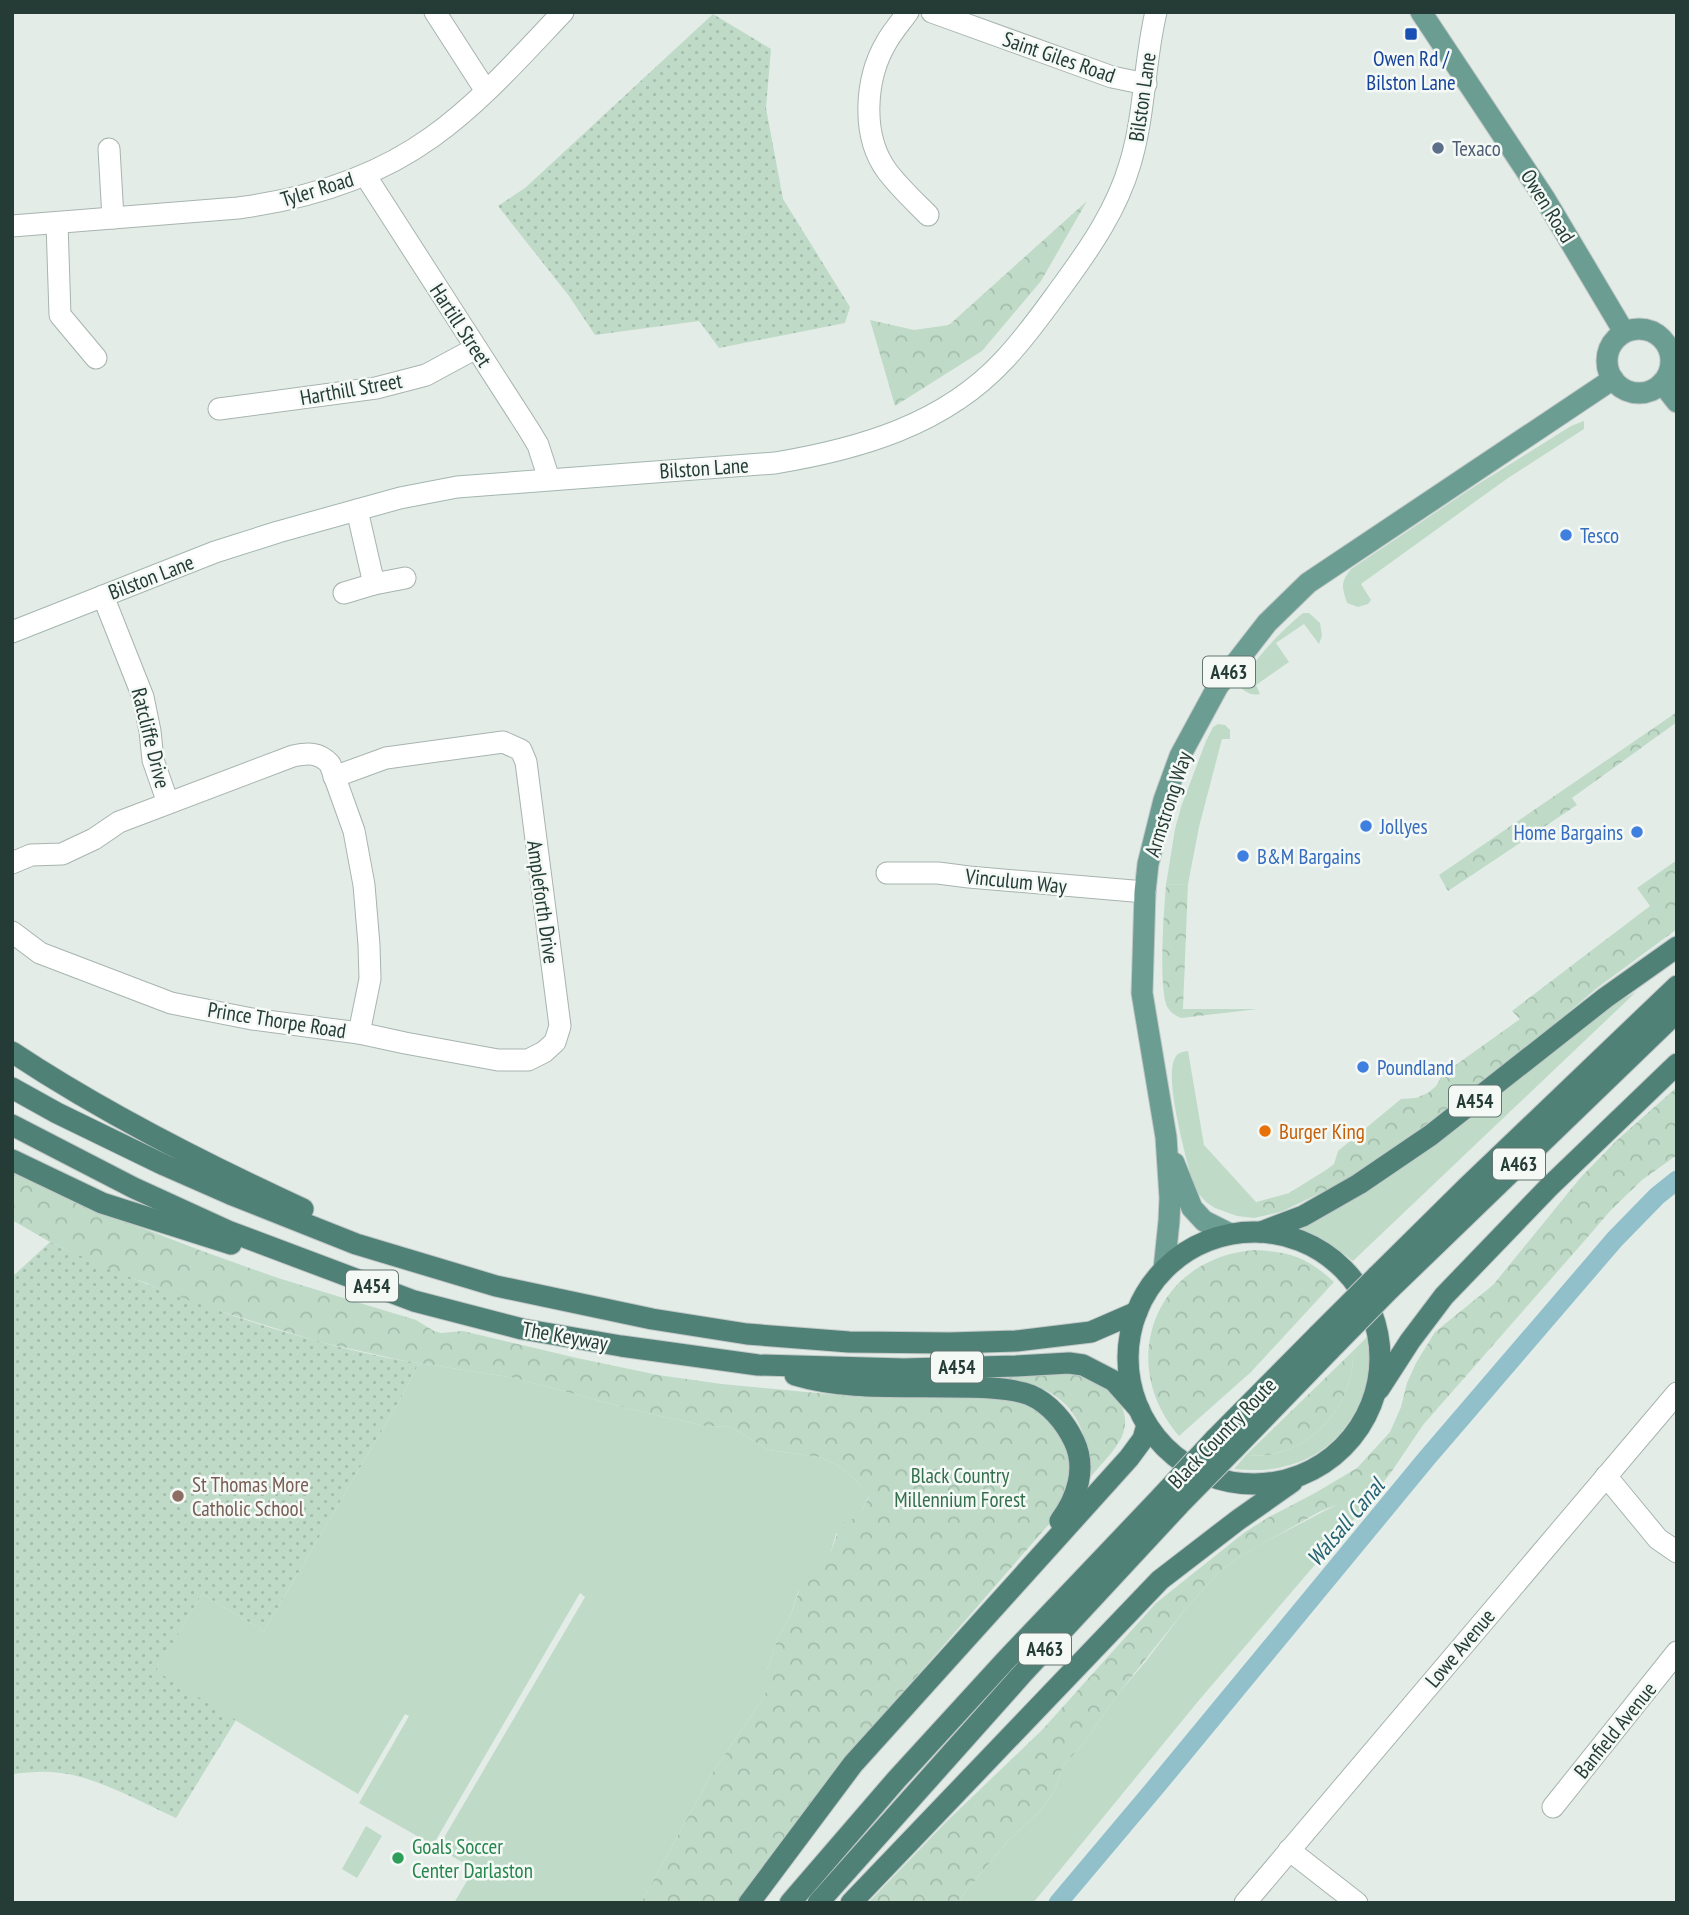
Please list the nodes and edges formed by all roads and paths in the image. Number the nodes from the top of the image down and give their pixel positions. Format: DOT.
graph roads {
  1 [pos="435,12"];
  2 [pos="563,12"];
  3 [pos="908,12"];
  4 [pos="932,12"];
  5 [pos="1156,12"];
  6 [pos="1421,12"];
  7 [pos="1146,84"];
  8 [pos="486,91"];
  9 [pos="109,149"];
  10 [pos="365,175"];
  11 [pos="928,215"];
  12 [pos="113,218"];
  13 [pos="57,223"];
  14 [pos="12,226"];
  15 [pos="1625,332"];
  16 [pos="476,348"];
  17 [pos="96,358"];
  18 [pos="1613,379"];
  19 [pos="1661,383"];
  20 [pos="1677,402"];
  21 [pos="219,409"];
  22 [pos="549,479"];
  23 [pos="357,510"];
  24 [pos="405,579"];
  25 [pos="374,584"];
  26 [pos="344,593"];
  27 [pos="103,596"];
  28 [pos="12,632"];
  29 [pos="334,777"];
  30 [pos="168,803"];
  31 [pos="12,863"];
  32 [pos="887,873"];
  33 [pos="1145,892"];
  34 [pos="12,932"];
  35 [pos="1677,947"];
  36 [pos="1677,986"];
  37 [pos="1677,1012"];
  38 [pos="359,1032"];
  39 [pos="12,1052"];
  40 [pos="1677,1064"];
  41 [pos="12,1088"];
  42 [pos="12,1125"];
  43 [pos="1166,1137"];
  44 [pos="12,1160"];
  45 [pos="1259,1232"];
  46 [pos="1230,1234"];
  47 [pos="419,1264"];
  48 [pos="1164,1269"];
  49 [pos="1384,1283"];
  50 [pos="380,1290"];
  51 [pos="1137,1312"];
  52 [pos="758,1365"];
  53 [pos="1677,1393"];
  54 [pos="1374,1396"];
  55 [pos="1143,1417"];
  56 [pos="1306,1472"];
  57 [pos="1606,1476"];
  58 [pos="1170,1501"];
  59 [pos="1677,1552"];
  60 [pos="1027,1569"];
  61 [pos="1677,1652"];
  62 [pos="1552,1807"];
  63 [pos="1289,1850"];
  64 [pos="749,1903"];
  65 [pos="790,1903"];
  66 [pos="818,1903"];
  67 [pos="851,1903"];
  68 [pos="1245,1903"];
  69 [pos="1357,1903"];
  1 -- 8 [label="street"];
  2 -- 8 [label="street, Tyler Road"];
  3 -- 11 [label="street"];
  4 -- 7 [label="street, Saint Giles Road"];
  5 -- 7 [label="street, Bilston Lane"];
  6 -- 15 [label="main road, Owen Road"];
  7 -- 22 [label="street, Bilston Lane"];
  8 -- 10 [label="street, Tyler Road"];
  9 -- 12 [label="street"];
  10 -- 12 [label="street, Tyler Road"];
  10 -- 16 [label="street, Hartill Street"];
  12 -- 13 [label="street, Tyler Road"];
  13 -- 14 [label="street, Tyler Road"];
  13 -- 17 [label="street"];
  15 -- 18 [label="main road"];
  15 -- 19 [label="main road"];
  16 -- 21 [label="street, Harthill Street"];
  16 -- 22 [label="street, Hartill Street"];
  18 -- 19 [label="main road"];
  18 -- 33 [label="main road, Armstrong Way / A463"];
  19 -- 20 [label="main road"];
  22 -- 23 [label="street, Bilston Lane"];
  23 -- 25 [label="street"];
  23 -- 27 [label="street, Bilston Lane"];
  24 -- 25 [label="street"];
  25 -- 26 [label="street"];
  27 -- 28 [label="street, Bilston Lane"];
  27 -- 30 [label="street, Ratcliffe Drive"];
  29 -- 30 [label="street, Prince Thorpe Road"];
  29 -- 38 [label="street, Prince Thorpe Road"];
  29 -- 38 [label="street, Ampleforth Drive"];
  30 -- 31 [label="street, Prince Thorpe Road"];
  32 -- 33 [label="street, Vinculum Way"];
  33 -- 43 [label="main road, Armstrong Way / A463"];
  34 -- 38 [label="street, Prince Thorpe Road"];
  35 -- 45 [label="highway, A454"];
  36 -- 49 [label="highway, Black Country Route / A463"];
  37 -- 49 [label="highway, Black Country Route / A463"];
  39 -- 47 [label="highway"];
  40 -- 54 [label="highway"];
  41 -- 47 [label="highway, The Keyway / A454"];
  42 -- 50 [label="highway, The Keyway / A454"];
  43 -- 46 [label="main road, Armstrong Way"];
  43 -- 48 [label="main road, Armstrong Way"];
  44 -- 50 [label="highway"];
  45 -- 46 [label="highway"];
  45 -- 54 [label="highway"];
  46 -- 48 [label="highway"];
  47 -- 51 [label="highway, The Keyway / A454"];
  48 -- 51 [label="highway"];
  49 -- 58 [label="highway, Black Country Route / A463, bridge"];
  50 -- 52 [label="highway, The Keyway / A454"];
  51 -- 55 [label="highway"];
  52 -- 55 [label="highway, The Keyway / A454"];
  52 -- 60 [label="highway"];
  53 -- 57 [label="street, Lowe Avenue"];
  54 -- 56 [label="highway"];
  55 -- 56 [label="highway, The Keyway"];
  55 -- 60 [label="highway"];
  56 -- 67 [label="highway"];
  57 -- 59 [label="street"];
  57 -- 63 [label="street, Lowe Avenue"];
  58 -- 65 [label="highway, Black Country Route / A463"];
  58 -- 66 [label="highway, Black Country Route / A463"];
  60 -- 64 [label="highway"];
  61 -- 62 [label="street, Banfield Avenue"];
  63 -- 68 [label="street, Lowe Avenue"];
  63 -- 69 [label="street"];
}
